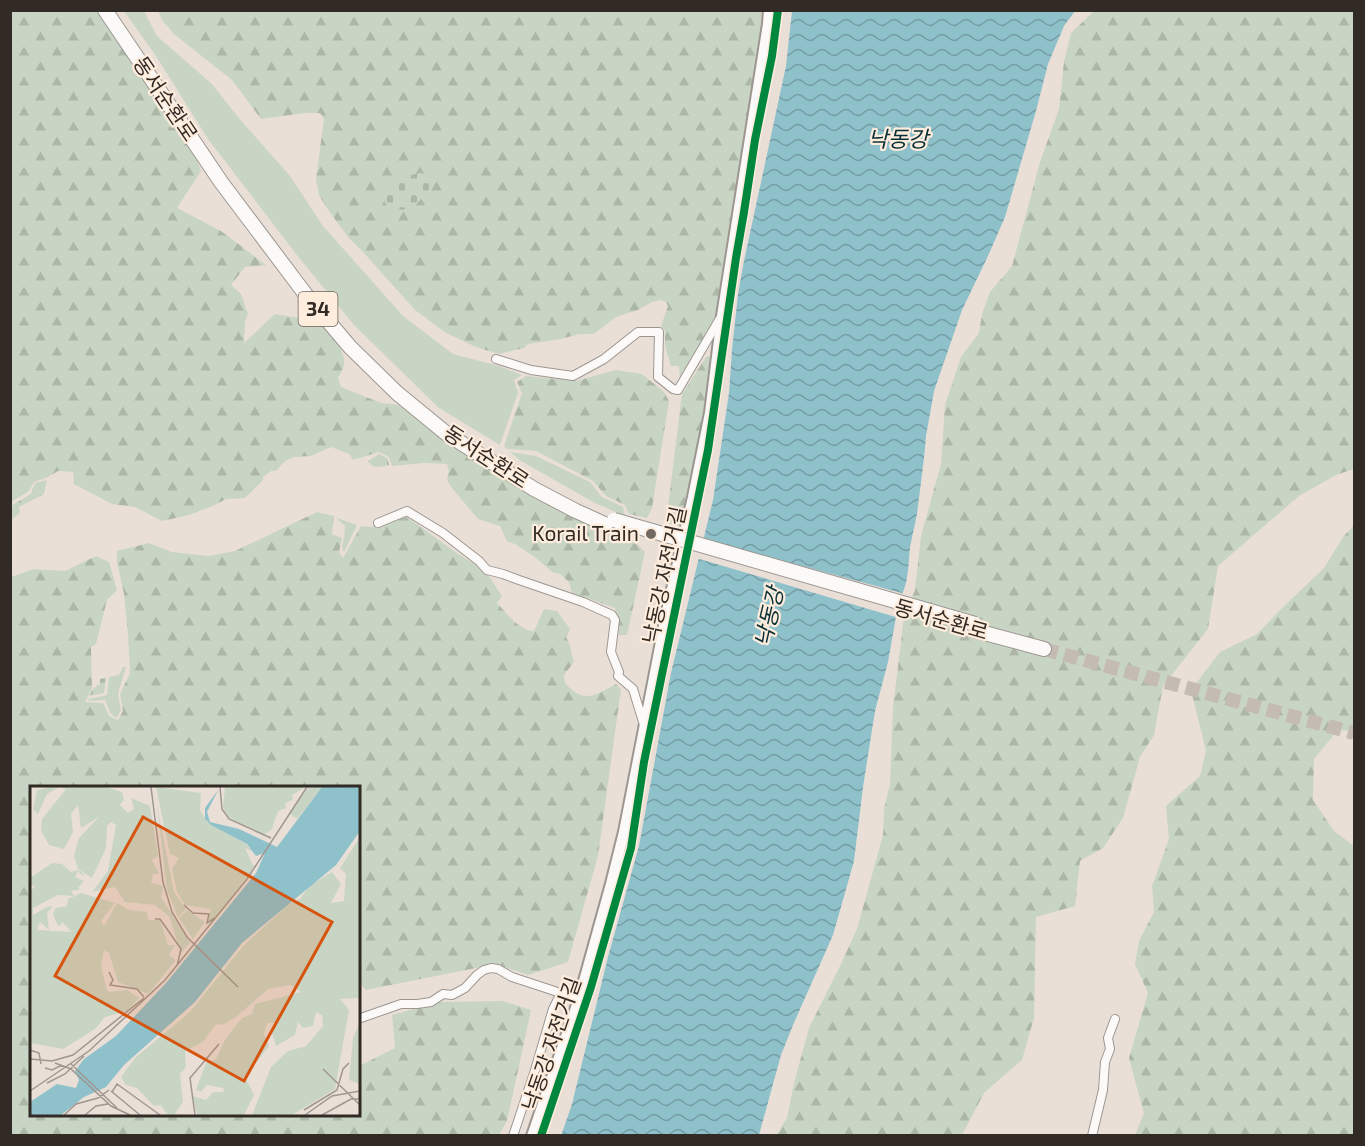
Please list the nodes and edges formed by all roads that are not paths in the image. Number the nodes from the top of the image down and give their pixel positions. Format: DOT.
graph roads {
  1 [pos="105,10"];
  2 [pos="112,10"];
  3 [pos="769,10"];
  4 [pos="722,316"];
  5 [pos="496,359"];
  6 [pos="378,523"];
  7 [pos="612,523"];
  8 [pos="1044,646"];
  9 [pos="644,725"];
  10 [pos="561,993"];
  11 [pos="579,999"];
  12 [pos="360,1018"];
  13 [pos="1115,1019"];
  14 [pos="513,1136"];
  15 [pos="532,1136"];
  16 [pos="1092,1136"];
  1 -- 7 [label="highway, 동서순환로 / 34"];
  2 -- 7 [label="highway, 동서순환로 / 34"];
  3 -- 4 [label="street"];
  4 -- 5 [label="street"];
  4 -- 9 [label="street"];
  6 -- 9 [label="street"];
  7 -- 8 [label="highway, 동서순환로 / 34, bridge"];
  9 -- 11 [label="street"];
  10 -- 11 [label="street"];
  10 -- 12 [label="street"];
  10 -- 14 [label="street"];
  11 -- 15 [label="street"];
  13 -- 16 [label="street"];
}
